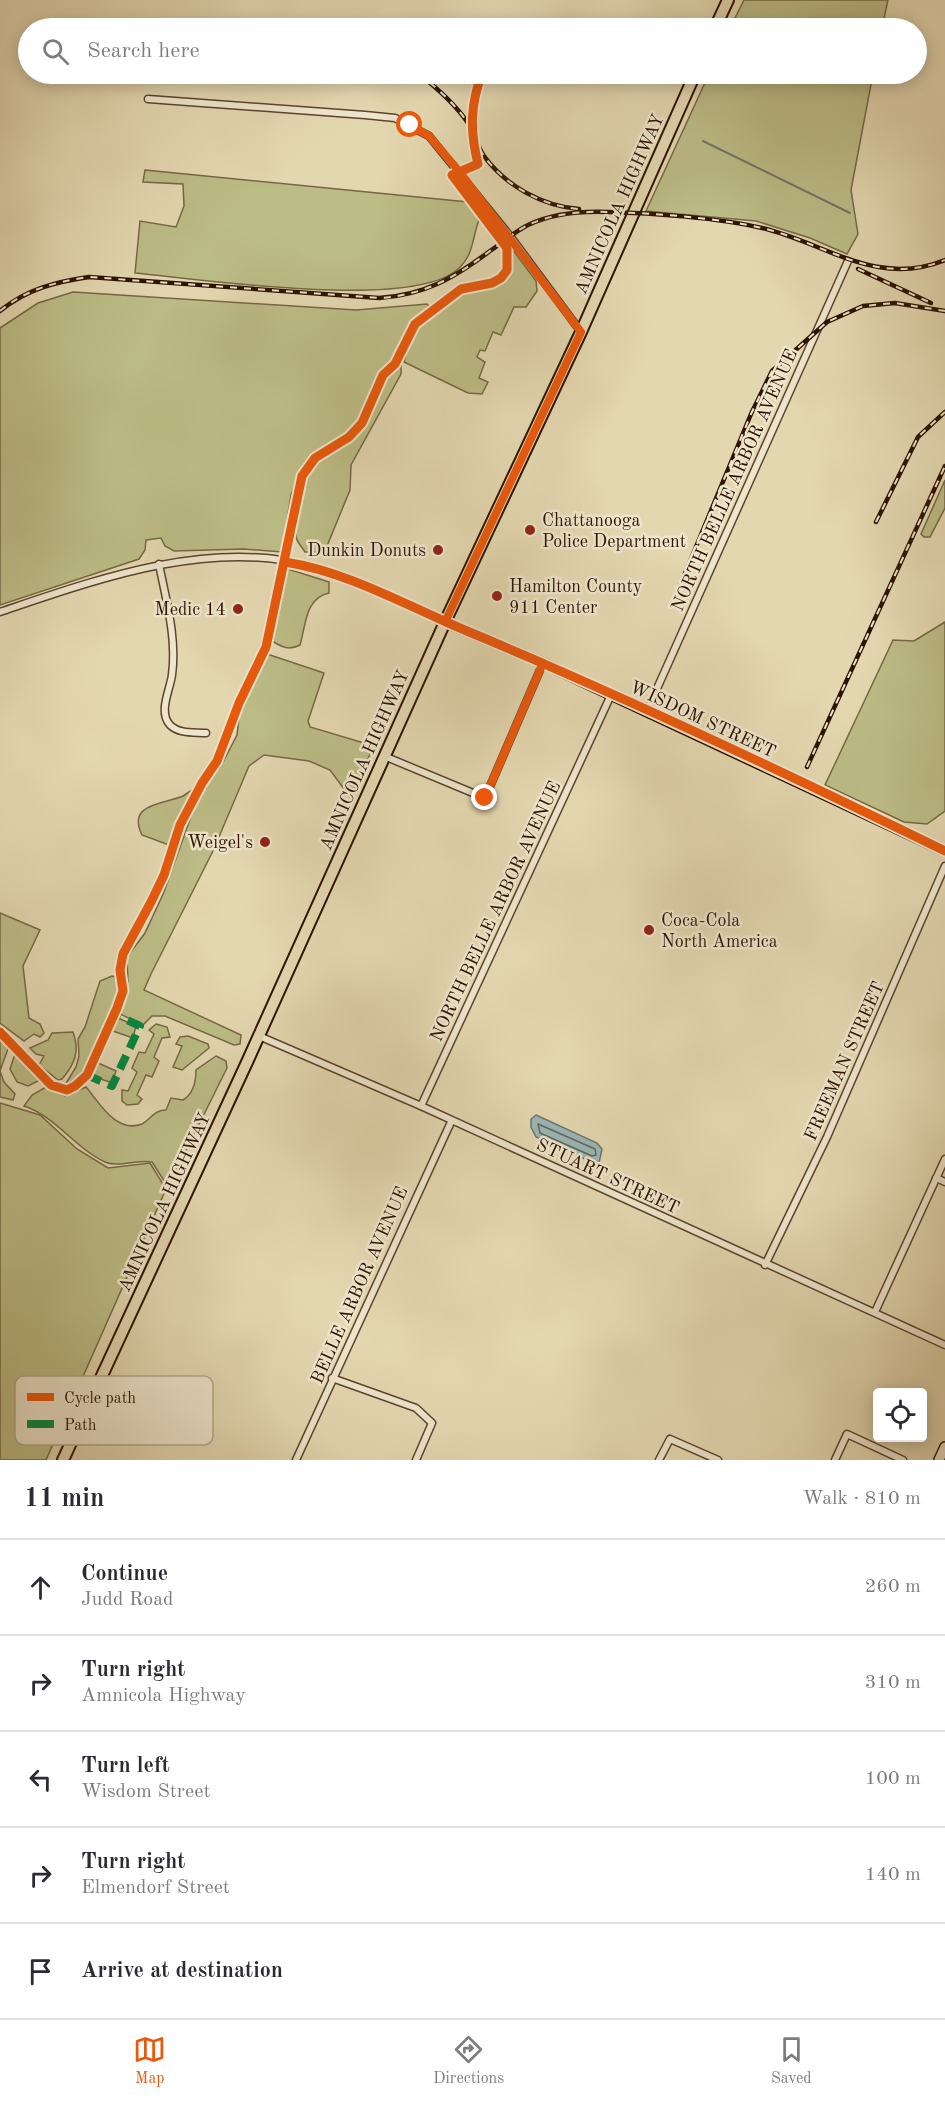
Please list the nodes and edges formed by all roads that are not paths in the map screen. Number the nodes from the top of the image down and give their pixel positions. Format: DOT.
graph roads {
  1 [pos="728,0"];
  2 [pos="720,18"];
  3 [pos="691,84"];
  4 [pos="148,99"];
  5 [pos="848,261"];
  6 [pos="581,332"];
  7 [pos="159,564"];
  8 [pos="0,612"];
  9 [pos="445,622"];
  10 [pos="543,663"];
  11 [pos="611,695"];
  12 [pos="647,711"];
  13 [pos="206,733"];
  14 [pos="384,756"];
  15 [pos="945,851"];
  16 [pos="945,866"];
  17 [pos="259,1036"];
  18 [pos="421,1106"];
  19 [pos="451,1122"];
  20 [pos="945,1159"];
  21 [pos="936,1178"];
  22 [pos="945,1182"];
  23 [pos="765,1265"];
  24 [pos="874,1312"];
  25 [pos="945,1345"];
  26 [pos="102,1376"];
  27 [pos="332,1378"];
  28 [pos="70,1445"];
  29 [pos="945,1447"];
  30 [pos="63,1460"];
  31 [pos="296,1460"];
  32 [pos="416,1460"];
  33 [pos="658,1460"];
  34 [pos="718,1460"];
  35 [pos="835,1460"];
  36 [pos="903,1460"];
  37 [pos="939,1460"];
  1 -- 2 [label="main road"];
  3 -- 6 [label="main road, AMNICOLA HIGHWAY"];
  4 -- 6 [label="street"];
  5 -- 12 [label="street, NORTH BELLE ARBOR AVENUE"];
  6 -- 9 [label="main road, AMNICOLA HIGHWAY"];
  7 -- 8 [label="street"];
  7 -- 9 [label="street"];
  7 -- 13 [label="street"];
  9 -- 10 [label="street, WISDOM STREET"];
  9 -- 14 [label="main road, AMNICOLA HIGHWAY"];
  10 -- 11 [label="street, WISDOM STREET"];
  10 -- 14 [label="street"];
  11 -- 12 [label="street, WISDOM STREET"];
  11 -- 18 [label="street, NORTH BELLE ARBOR AVENUE"];
  12 -- 15 [label="street, WISDOM STREET"];
  14 -- 17 [label="main road, AMNICOLA HIGHWAY"];
  16 -- 23 [label="street, FREEMAN STREET"];
  17 -- 18 [label="street, STUART STREET"];
  17 -- 26 [label="main road, AMNICOLA HIGHWAY"];
  18 -- 19 [label="street, STUART STREET"];
  19 -- 23 [label="street, STUART STREET"];
  19 -- 27 [label="street, BELLE ARBOR AVENUE"];
  20 -- 21 [label="street"];
  21 -- 22 [label="street"];
  21 -- 24 [label="street"];
  23 -- 24 [label="street, STUART STREET"];
  24 -- 25 [label="street, STUART STREET"];
  27 -- 31 [label="street, BELLE ARBOR AVENUE"];
  27 -- 32 [label="street"];
  28 -- 30 [label="main road, AMNICOLA HIGHWAY"];
  29 -- 37 [label="street"];
  33 -- 34 [label="street"];
  35 -- 36 [label="street"];
}
